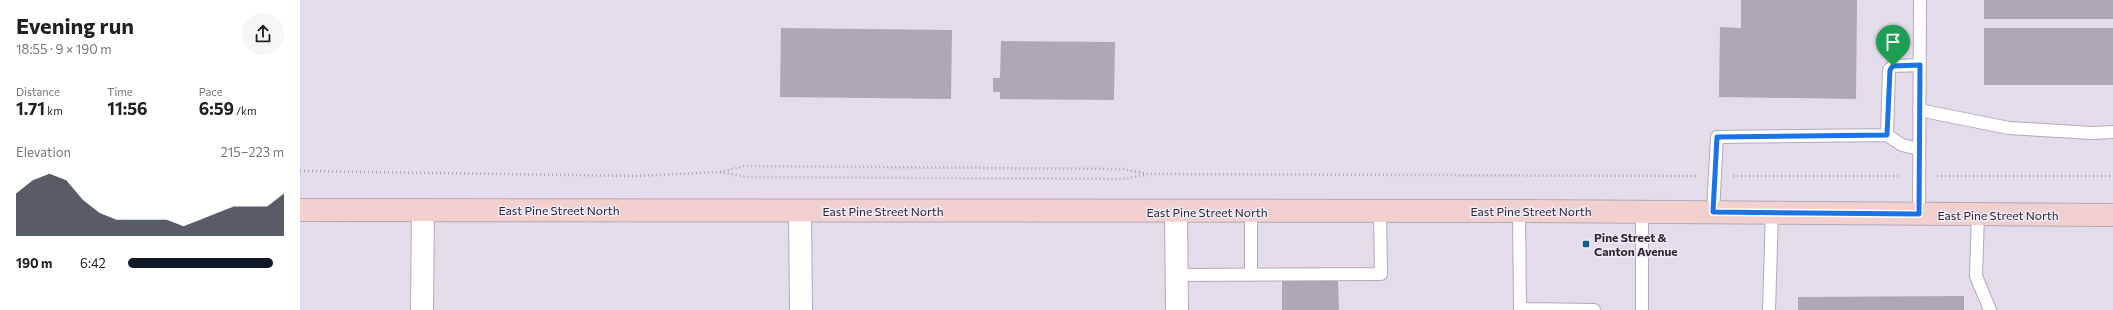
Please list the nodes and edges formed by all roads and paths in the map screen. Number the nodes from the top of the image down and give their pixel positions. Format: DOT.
graph roads {
  1 [pos="1920,0"];
  2 [pos="1920,65"];
  3 [pos="1919,110"];
  4 [pos="2113,132"];
  5 [pos="1887,135"];
  6 [pos="1919,150"];
  7 [pos="300,171"];
  8 [pos="720,172"];
  9 [pos="1147,174"];
  10 [pos="1715,176"];
  11 [pos="1919,176"];
  12 [pos="2113,176"];
  13 [pos="300,210"];
  14 [pos="423,210"];
  15 [pos="800,211"];
  16 [pos="1380,211"];
  17 [pos="1519,211"];
  18 [pos="1176,212"];
  19 [pos="1251,212"];
  20 [pos="1642,212"];
  21 [pos="1713,212"];
  22 [pos="1772,213"];
  23 [pos="1919,214"];
  24 [pos="1978,214"];
  25 [pos="2113,215"];
  26 [pos="1177,275"];
  27 [pos="1251,275"];
  28 [pos="422,310"];
  29 [pos="800,310"];
  30 [pos="1177,310"];
  31 [pos="1594,310"];
  32 [pos="1642,310"];
  33 [pos="1769,310"];
  34 [pos="1990,310"];
  1 -- 2 [label="lane"];
  2 -- 3 [label="lane"];
  2 -- 5 [label="lane"];
  3 -- 4 [label="lane"];
  3 -- 6 [label="lane"];
  5 -- 6 [label="lane"];
  5 -- 10 [label="lane"];
  6 -- 11 [label="lane"];
  7 -- 8 [label="path"];
  8 -- 9 [label="path"];
  8 -- 9 [label="path"];
  9 -- 10 [label="path"];
  10 -- 11 [label="path"];
  10 -- 21 [label="lane"];
  11 -- 12 [label="path"];
  11 -- 23 [label="lane"];
  13 -- 14 [label="main road, East Pine Street North"];
  14 -- 15 [label="main road, East Pine Street North"];
  14 -- 28 [label="street"];
  15 -- 18 [label="main road, East Pine Street North"];
  15 -- 29 [label="street"];
  16 -- 17 [label="main road, East Pine Street North"];
  16 -- 19 [label="main road, East Pine Street North"];
  16 -- 27 [label="lane"];
  17 -- 20 [label="main road, East Pine Street North"];
  17 -- 31 [label="lane"];
  18 -- 19 [label="main road, East Pine Street North"];
  18 -- 26 [label="street"];
  19 -- 27 [label="lane"];
  20 -- 21 [label="main road, East Pine Street North"];
  20 -- 32 [label="lane"];
  21 -- 22 [label="main road, East Pine Street North"];
  22 -- 23 [label="main road, East Pine Street North"];
  22 -- 33 [label="lane"];
  23 -- 24 [label="main road, East Pine Street North"];
  24 -- 25 [label="main road, East Pine Street North"];
  24 -- 34 [label="lane"];
  26 -- 27 [label="lane"];
  26 -- 30 [label="street"];
}
